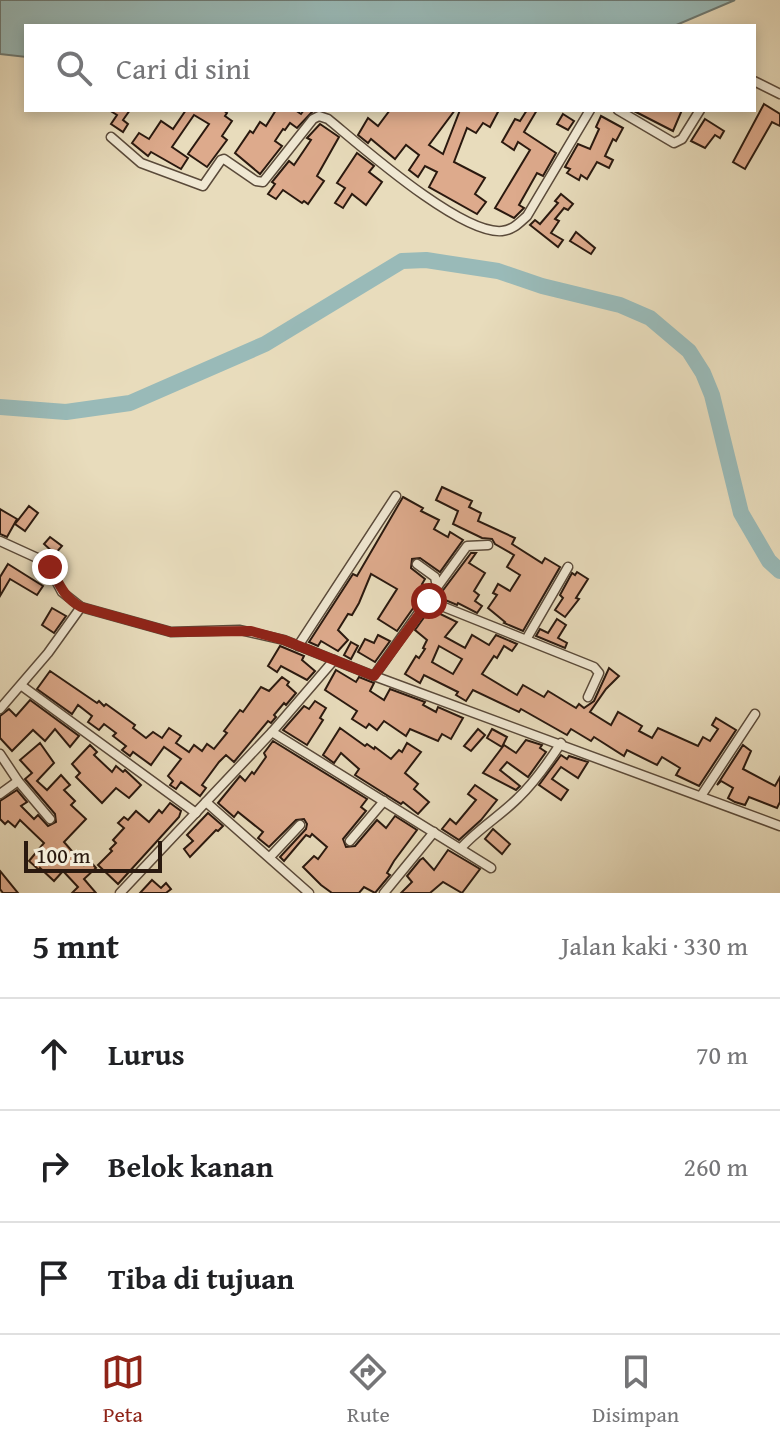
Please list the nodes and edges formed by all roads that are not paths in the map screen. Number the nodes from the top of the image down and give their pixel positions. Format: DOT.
graph roads {
  1 [pos="756,82"];
  2 [pos="780,94"];
  3 [pos="589,112"];
  4 [pos="621,112"];
  5 [pos="699,112"];
  6 [pos="111,137"];
  7 [pos="396,496"];
  8 [pos="0,541"];
  9 [pos="488,545"];
  10 [pos="417,564"];
  11 [pos="568,567"];
  12 [pos="437,587"];
  13 [pos="429,601"];
  14 [pos="81,607"];
  15 [pos="527,638"];
  16 [pos="298,646"];
  17 [pos="334,660"];
  18 [pos="374,676"];
  19 [pos="22,686"];
  20 [pos="588,697"];
  21 [pos="0,709"];
  22 [pos="755,714"];
  23 [pos="272,732"];
  24 [pos="561,743"];
  25 [pos="0,754"];
  26 [pos="18,781"];
  27 [pos="0,794"];
  28 [pos="701,796"];
  29 [pos="384,801"];
  30 [pos="206,802"];
  31 [pos="196,813"];
  32 [pos="50,819"];
  33 [pos="300,825"];
  34 [pos="780,826"];
  35 [pos="434,832"];
  36 [pos="350,841"];
  37 [pos="461,848"];
  38 [pos="270,857"];
  39 [pos="491,868"];
  40 [pos="120,893"];
  41 [pos="309,893"];
  42 [pos="384,893"];
  1 -- 2 [label="street"];
  3 -- 6 [label="street"];
  4 -- 5 [label="street"];
  7 -- 16 [label="street"];
  8 -- 14 [label="street"];
  9 -- 12 [label="street"];
  10 -- 12 [label="street"];
  11 -- 15 [label="street"];
  12 -- 13 [label="street"];
  13 -- 15 [label="street"];
  13 -- 18 [label="street"];
  14 -- 16 [label="street"];
  14 -- 19 [label="street"];
  15 -- 20 [label="street"];
  16 -- 17 [label="street"];
  17 -- 18 [label="street"];
  17 -- 23 [label="street"];
  18 -- 24 [label="street"];
  19 -- 21 [label="street"];
  19 -- 31 [label="street"];
  22 -- 28 [label="street"];
  23 -- 29 [label="street"];
  23 -- 30 [label="street"];
  24 -- 28 [label="street"];
  24 -- 37 [label="street"];
  25 -- 26 [label="street"];
  26 -- 27 [label="street"];
  26 -- 32 [label="street"];
  28 -- 34 [label="street"];
  29 -- 35 [label="street"];
  29 -- 36 [label="street"];
  30 -- 31 [label="street"];
  30 -- 38 [label="street"];
  31 -- 40 [label="street"];
  33 -- 38 [label="street"];
  35 -- 37 [label="street"];
  35 -- 42 [label="street"];
  37 -- 39 [label="street"];
  38 -- 41 [label="street"];
}
